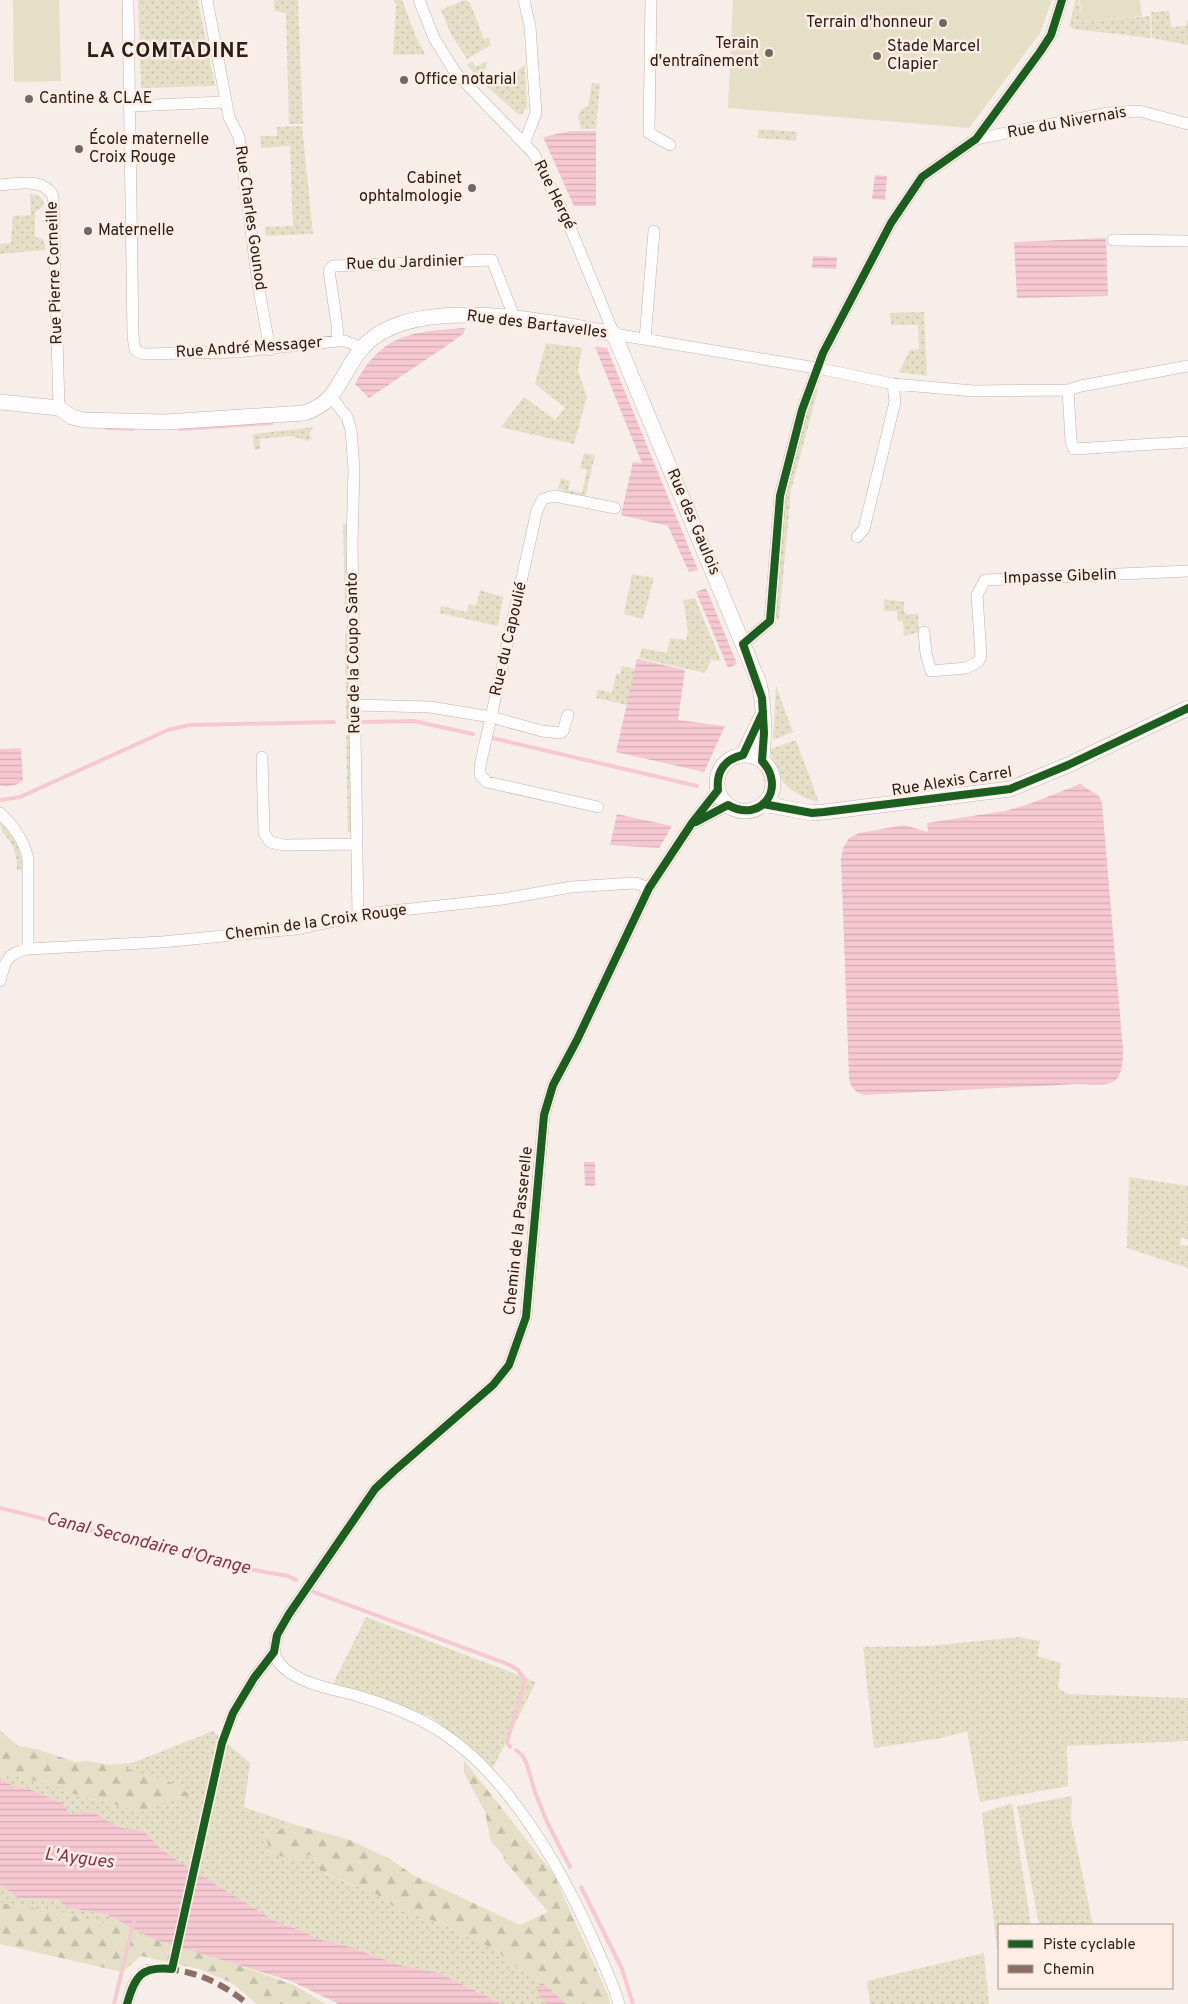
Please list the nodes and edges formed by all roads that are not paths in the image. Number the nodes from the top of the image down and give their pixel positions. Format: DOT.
graph roads {
  1 [pos="128,0"];
  2 [pos="207,0"];
  3 [pos="419,0"];
  4 [pos="524,0"];
  5 [pos="651,0"];
  6 [pos="1062,0"];
  7 [pos="225,102"];
  8 [pos="130,106"];
  9 [pos="1188,124"];
  10 [pos="976,138"];
  11 [pos="524,144"];
  12 [pos="670,145"];
  13 [pos="0,185"];
  14 [pos="654,231"];
  15 [pos="1113,240"];
  16 [pos="1188,241"];
  17 [pos="515,319"];
  18 [pos="614,334"];
  19 [pos="645,339"];
  20 [pos="338,342"];
  21 [pos="362,348"];
  22 [pos="270,350"];
  23 [pos="1188,366"];
  24 [pos="817,368"];
  25 [pos="893,384"];
  26 [pos="1068,390"];
  27 [pos="331,397"];
  28 [pos="0,402"];
  29 [pos="58,408"];
  30 [pos="1188,442"];
  31 [pos="615,508"];
  32 [pos="857,537"];
  33 [pos="1188,571"];
  34 [pos="924,632"];
  35 [pos="744,644"];
  36 [pos="354,706"];
  37 [pos="1188,708"];
  38 [pos="763,712"];
  39 [pos="568,715"];
  40 [pos="491,717"];
  41 [pos="744,755"];
  42 [pos="262,757"];
  43 [pos="762,761"];
  44 [pos="773,786"];
  45 [pos="718,790"];
  46 [pos="763,804"];
  47 [pos="728,806"];
  48 [pos="598,807"];
  49 [pos="802,811"];
  50 [pos="0,813"];
  51 [pos="692,824"];
  52 [pos="357,844"];
  53 [pos="649,888"];
  54 [pos="358,916"];
  55 [pos="28,949"];
  56 [pos="0,981"];
  57 [pos="274,1652"];
  58 [pos="229,1724"];
  59 [pos="148,1970"];
  60 [pos="127,2004"];
  61 [pos="619,2004"];
  1 -- 8 [label="street"];
  2 -- 7 [label="street, Rue Charles Gounod"];
  3 -- 11 [label="street, Rue Hergé"];
  4 -- 11 [label="street"];
  5 -- 12 [label="street"];
  6 -- 10 [label="street"];
  7 -- 8 [label="street"];
  7 -- 22 [label="street, Rue Charles Gounod"];
  8 -- 22 [label="street, Rue André Messager"];
  9 -- 10 [label="street, Rue du Nivernais"];
  10 -- 24 [label="street"];
  11 -- 18 [label="street, Rue Hergé"];
  13 -- 29 [label="street, Rue Pierre Corneille"];
  14 -- 19 [label="street"];
  15 -- 16 [label="street"];
  17 -- 18 [label="street, Rue des Bartavelles"];
  17 -- 20 [label="street, Rue du Jardinier"];
  17 -- 21 [label="street, Rue des Bartavelles"];
  18 -- 19 [label="street, Rue des Bartavelles"];
  18 -- 35 [label="street, Rue des Gaulois"];
  19 -- 24 [label="street, Rue des Bartavelles"];
  20 -- 21 [label="street, Rue André Messager"];
  20 -- 22 [label="street, Rue André Messager"];
  21 -- 27 [label="street, Rue des Bartavelles"];
  23 -- 26 [label="street, Rue des Bartavelles"];
  24 -- 25 [label="street, Rue des Bartavelles"];
  24 -- 35 [label="street"];
  25 -- 26 [label="street, Rue des Bartavelles"];
  25 -- 32 [label="street"];
  26 -- 30 [label="street"];
  27 -- 29 [label="street, Rue des Bartavelles"];
  27 -- 36 [label="street, Rue de la Coupo Santo"];
  28 -- 29 [label="street, Rue des Bartavelles"];
  31 -- 40 [label="street, Rue du Capoulié"];
  33 -- 34 [label="street, Impasse Gibelin"];
  35 -- 38 [label="street, Rue des Gaulois"];
  36 -- 40 [label="street, Rue du Capoulié"];
  36 -- 52 [label="street, Rue de la Coupo Santo"];
  37 -- 49 [label="street, Rue Alexis Carrel"];
  38 -- 41 [label="street"];
  38 -- 43 [label="street"];
  39 -- 40 [label="street"];
  40 -- 48 [label="street"];
  41 -- 43 [label="street"];
  41 -- 45 [label="street, Chemin de la Passerelle"];
  42 -- 52 [label="street"];
  43 -- 44 [label="street"];
  44 -- 46 [label="street"];
  44 -- 49 [label="street"];
  45 -- 47 [label="street"];
  45 -- 51 [label="street, Chemin de la Passerelle"];
  46 -- 47 [label="street"];
  46 -- 49 [label="street, Rue Alexis Carrel"];
  47 -- 51 [label="street, Chemin de la Passerelle"];
  50 -- 55 [label="street"];
  51 -- 53 [label="street, Chemin de la Passerelle"];
  52 -- 54 [label="street, Rue de la Coupo Santo"];
  53 -- 54 [label="street, Chemin de la Croix Rouge"];
  53 -- 57 [label="street, Chemin de la Passerelle"];
  54 -- 55 [label="street, Chemin de la Croix Rouge"];
  55 -- 56 [label="street, Chemin de la Croix Rouge"];
  57 -- 58 [label="street, Chemin de la Passerelle"];
  57 -- 61 [label="street"];
  59 -- 60 [label="street"];
}
